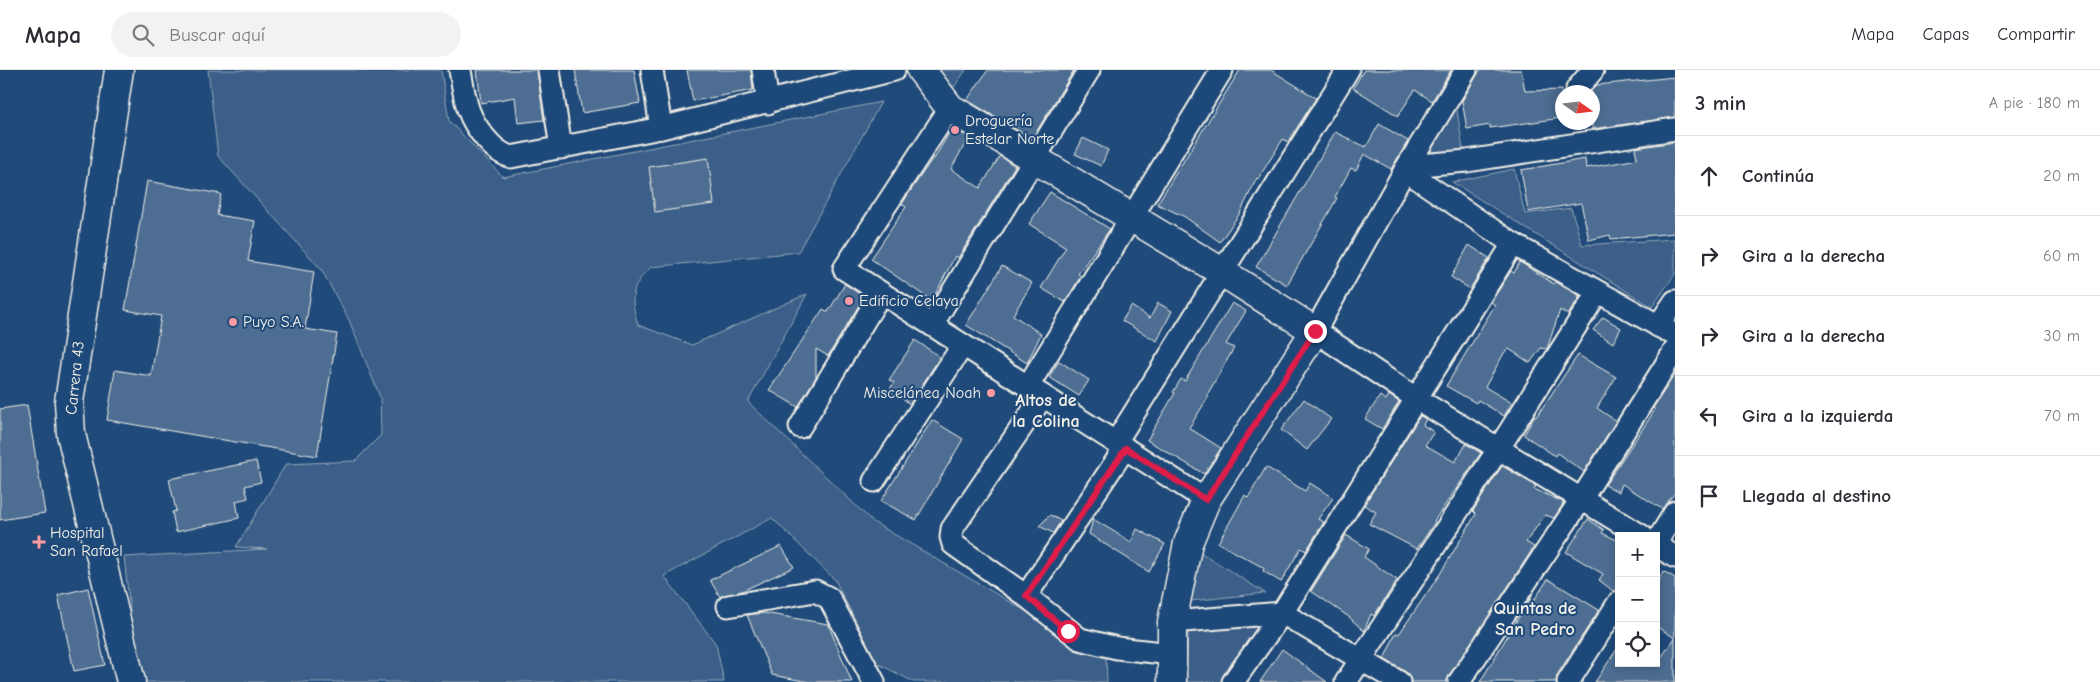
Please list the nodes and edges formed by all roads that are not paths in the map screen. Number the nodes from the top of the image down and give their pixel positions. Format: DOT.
graph roads {
  1 [pos="119,70"];
  2 [pos="460,70"];
  3 [pos="549,70"];
  4 [pos="652,70"];
  5 [pos="763,70"];
  6 [pos="894,70"];
  7 [pos="921,70"];
  8 [pos="1089,70"];
  9 [pos="1222,70"];
  10 [pos="1348,70"];
  11 [pos="1466,70"];
  12 [pos="1593,70"];
  13 [pos="1580,85"];
  14 [pos="768,103"];
  15 [pos="950,108"];
  16 [pos="662,128"];
  17 [pos="1675,130"];
  18 [pos="561,148"];
  19 [pos="1034,159"];
  20 [pos="1406,168"];
  21 [pos="1132,218"];
  22 [pos="1512,244"];
  23 [pos="1222,272"];
  24 [pos="881,293"];
  25 [pos="1597,293"];
  26 [pos="1675,301"];
  27 [pos="932,325"];
  28 [pos="1315,331"];
  29 [pos="1667,331"];
  30 [pos="963,345"];
  31 [pos="1675,350"];
  32 [pos="1035,391"];
  33 [pos="1417,399"];
  34 [pos="800,427"];
  35 [pos="1121,445"];
  36 [pos="1500,448"];
  37 [pos="874,481"];
  38 [pos="1582,498"];
  39 [pos="1206,500"];
  40 [pos="1675,512"];
  41 [pos="1636,532"];
  42 [pos="1660,537"];
  43 [pos="1660,547"];
  44 [pos="1675,557"];
  45 [pos="1026,596"];
  46 [pos="728,606"];
  47 [pos="1615,608"];
  48 [pos="1282,613"];
  49 [pos="1172,622"];
  50 [pos="1172,654"];
  51 [pos="1360,659"];
  52 [pos="131,682"];
  53 [pos="874,682"];
  54 [pos="1172,682"];
  55 [pos="1233,682"];
  56 [pos="1346,682"];
  57 [pos="1399,682"];
  58 [pos="1459,682"];
  59 [pos="1568,682"];
  1 -- 52 [label="street, Carrera 43"];
  2 -- 18 [label="street"];
  3 -- 18 [label="street"];
  4 -- 16 [label="street"];
  5 -- 14 [label="street"];
  6 -- 14 [label="street"];
  7 -- 15 [label="street"];
  8 -- 19 [label="street"];
  9 -- 21 [label="street"];
  10 -- 23 [label="street"];
  11 -- 20 [label="street"];
  12 -- 13 [label="street"];
  14 -- 16 [label="street"];
  15 -- 19 [label="street"];
  15 -- 24 [label="street"];
  16 -- 18 [label="street"];
  17 -- 20 [label="street"];
  19 -- 21 [label="street"];
  19 -- 27 [label="street"];
  20 -- 22 [label="street"];
  20 -- 28 [label="street"];
  21 -- 23 [label="street"];
  21 -- 32 [label="street"];
  22 -- 25 [label="street"];
  22 -- 33 [label="street"];
  23 -- 28 [label="street"];
  23 -- 35 [label="street"];
  24 -- 27 [label="street"];
  24 -- 34 [label="street"];
  25 -- 29 [label="street"];
  25 -- 36 [label="street"];
  26 -- 29 [label="street"];
  27 -- 30 [label="street"];
  28 -- 33 [label="street"];
  28 -- 39 [label="street"];
  30 -- 32 [label="street"];
  30 -- 37 [label="street"];
  31 -- 38 [label="street"];
  32 -- 35 [label="street"];
  32 -- 45 [label="street"];
  33 -- 36 [label="street"];
  33 -- 48 [label="street"];
  35 -- 39 [label="street"];
  35 -- 45 [label="street"];
  36 -- 38 [label="street"];
  36 -- 51 [label="street"];
  38 -- 41 [label="street"];
  38 -- 58 [label="street"];
  39 -- 49 [label="street"];
  40 -- 42 [label="street"];
  43 -- 44 [label="street"];
  45 -- 50 [label="street"];
  46 -- 53 [label="street"];
  47 -- 59 [label="street"];
  48 -- 49 [label="street"];
  48 -- 51 [label="street"];
  48 -- 55 [label="street"];
  49 -- 50 [label="street"];
  50 -- 54 [label="street"];
  51 -- 56 [label="street"];
  51 -- 57 [label="street"];
}
